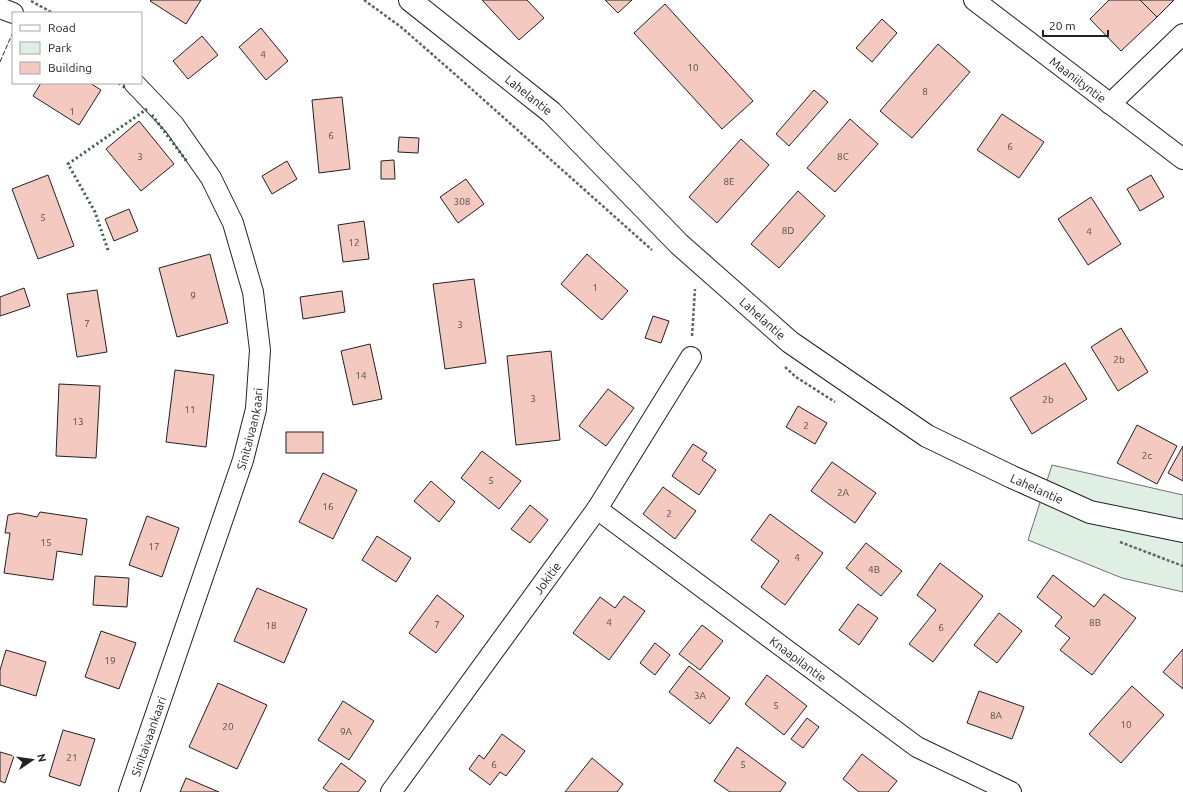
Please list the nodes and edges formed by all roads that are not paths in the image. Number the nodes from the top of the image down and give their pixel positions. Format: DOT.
graph roads {
  1 [pos="410,0"];
  2 [pos="974,0"];
  3 [pos="0,8"];
  4 [pos="12,13"];
  5 [pos="1183,34"];
  6 [pos="135,84"];
  7 [pos="1110,104"];
  8 [pos="1183,159"];
  9 [pos="691,357"];
  10 [pos="597,509"];
  11 [pos="1183,531"];
  12 [pos="129,792"];
  13 [pos="391,792"];
  14 [pos="1011,792"];
  1 -- 11 [label="main road, Lahelantie"];
  2 -- 7 [label="street, Maaniityntie"];
  3 -- 4 [label="street"];
  5 -- 7 [label="street"];
  6 -- 12 [label="street, Sinitaivaankaari"];
  7 -- 8 [label="street, Maaniityntie"];
  9 -- 10 [label="street, Jokitie"];
  10 -- 13 [label="street, Jokitie"];
  10 -- 14 [label="street, Knaapilantie"];
}
